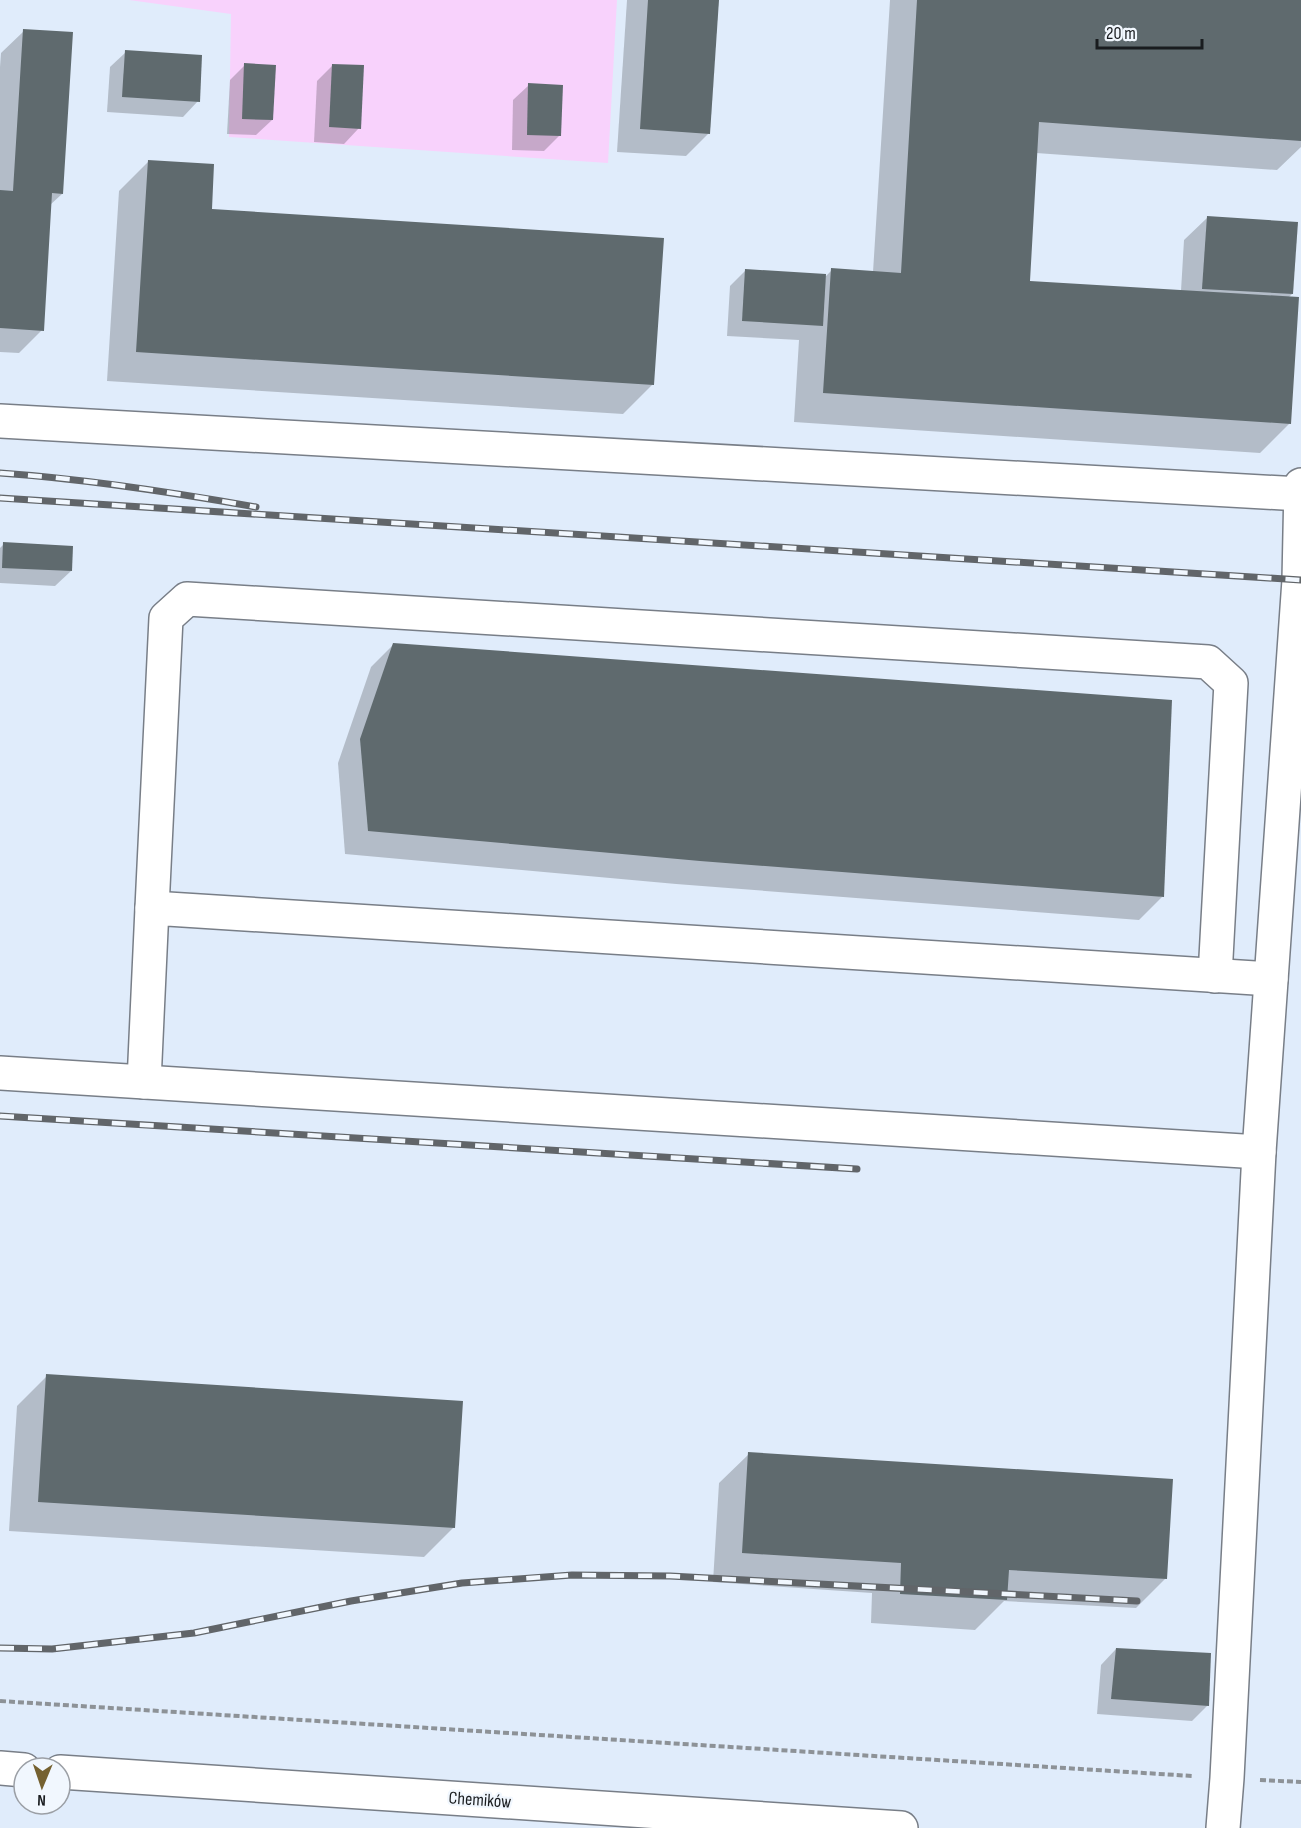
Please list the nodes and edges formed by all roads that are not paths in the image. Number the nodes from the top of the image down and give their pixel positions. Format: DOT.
graph roads {
  1 [pos="0,421"];
  2 [pos="1301,485"];
  3 [pos="1300,494"];
  4 [pos="152,908"];
  5 [pos="1215,976"];
  6 [pos="1271,980"];
  7 [pos="0,1073"];
  8 [pos="144,1082"];
  9 [pos="1259,1152"];
  10 [pos="72,1773"];
  11 [pos="901,1828"];
  12 [pos="1223,1828"];
  1 -- 3 [label="lane"];
  2 -- 3 [label="lane"];
  3 -- 6 [label="lane"];
  4 -- 5 [label="lane"];
  4 -- 5 [label="lane"];
  4 -- 8 [label="lane"];
  5 -- 6 [label="lane"];
  6 -- 9 [label="lane"];
  7 -- 8 [label="lane"];
  8 -- 9 [label="lane"];
  9 -- 12 [label="lane"];
  10 -- 11 [label="lane, Chemików"];
}
